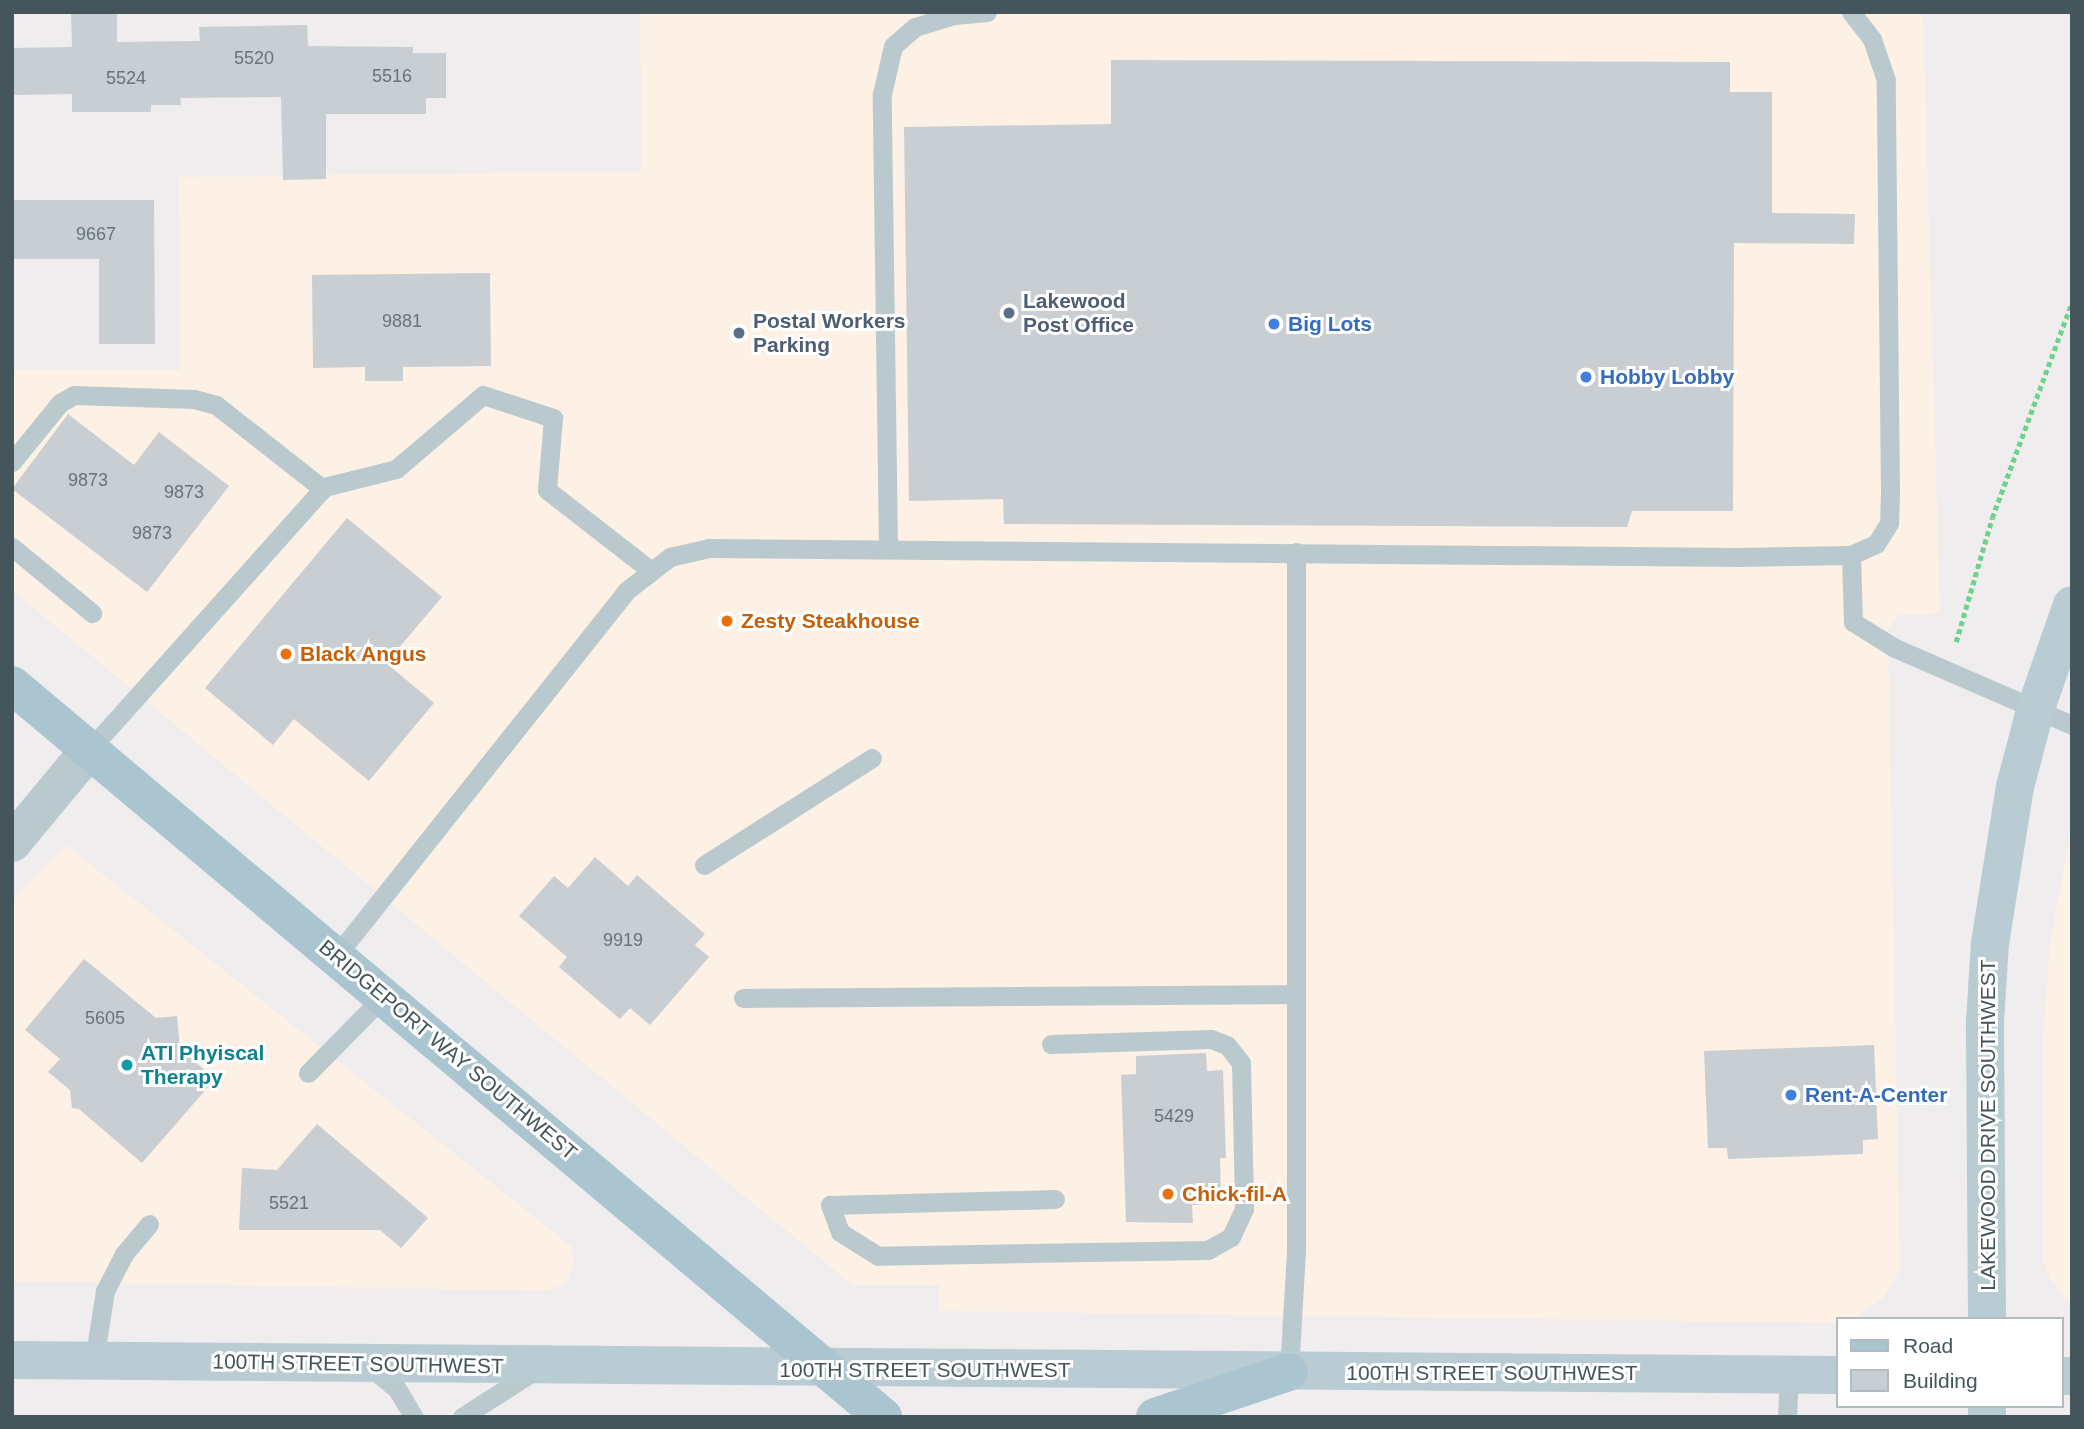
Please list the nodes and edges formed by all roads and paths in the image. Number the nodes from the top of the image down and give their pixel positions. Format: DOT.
graph roads {
  1 [pos="987,12"];
  2 [pos="1851,12"];
  3 [pos="2072,302"];
  4 [pos="12,462"];
  5 [pos="323,489"];
  6 [pos="888,549"];
  7 [pos="1296,552"];
  8 [pos="1851,555"];
  9 [pos="16,559"];
  10 [pos="650,570"];
  11 [pos="2072,605"];
  12 [pos="92,613"];
  13 [pos="1947,672"];
  14 [pos="12,685"];
  15 [pos="2035,710"];
  16 [pos="2072,725"];
  17 [pos="90,750"];
  18 [pos="872,758"];
  19 [pos="12,843"];
  20 [pos="704,865"];
  21 [pos="336,956"];
  22 [pos="1296,994"];
  23 [pos="384,996"];
  24 [pos="743,998"];
  25 [pos="1051,1044"];
  26 [pos="308,1073"];
  27 [pos="1055,1199"];
  28 [pos="149,1224"];
  29 [pos="1987,1317"];
  30 [pos="12,1360"];
  31 [pos="94,1361"];
  32 [pos="366,1364"];
  33 [pos="542,1366"];
  34 [pos="830,1370"];
  35 [pos="1289,1372"];
  36 [pos="1789,1375"];
  37 [pos="1836,1375"];
  38 [pos="414,1417"];
  39 [pos="462,1417"];
  40 [pos="883,1417"];
  41 [pos="1155,1417"];
  42 [pos="1787,1417"];
  1 -- 6 [label="lane"];
  2 -- 8 [label="lane"];
  3 -- 13 [label="path"];
  4 -- 5 [label="lane"];
  5 -- 10 [label="lane"];
  5 -- 17 [label="lane"];
  6 -- 7 [label="lane"];
  6 -- 10 [label="lane"];
  7 -- 8 [label="lane"];
  7 -- 22 [label="lane"];
  8 -- 13 [label="lane"];
  9 -- 12 [label="lane"];
  10 -- 21 [label="lane"];
  11 -- 15 [label="main road, LAKEWOOD DRIVE SOUTHWEST"];
  13 -- 15 [label="lane"];
  14 -- 17 [label="main road, BRIDGEPORT WAY SOUTHWEST"];
  15 -- 16 [label="lane"];
  15 -- 29 [label="main road, LAKEWOOD DRIVE SOUTHWEST"];
  17 -- 19 [label="street"];
  17 -- 21 [label="main road, BRIDGEPORT WAY SOUTHWEST"];
  18 -- 20 [label="lane"];
  21 -- 23 [label="main road, BRIDGEPORT WAY SOUTHWEST"];
  22 -- 24 [label="lane"];
  22 -- 35 [label="lane"];
  23 -- 26 [label="lane"];
  23 -- 34 [label="main road, BRIDGEPORT WAY SOUTHWEST"];
  25 -- 27 [label="lane"];
  28 -- 31 [label="lane"];
  30 -- 31 [label="main road, 100TH STREET SOUTHWEST"];
  31 -- 32 [label="main road, 100TH STREET SOUTHWEST"];
  32 -- 33 [label="main road, 100TH STREET SOUTHWEST"];
  32 -- 38 [label="lane"];
  33 -- 34 [label="main road, 100TH STREET SOUTHWEST"];
  33 -- 39 [label="lane"];
  34 -- 35 [label="main road, 100TH STREET SOUTHWEST"];
  34 -- 40 [label="main road, BRIDGEPORT WAY SOUTHWEST"];
  35 -- 36 [label="main road, 100TH STREET SOUTHWEST"];
  35 -- 41 [label="main road"];
  36 -- 37 [label="main road, 100TH STREET SOUTHWEST"];
  36 -- 42 [label="lane"];
}
